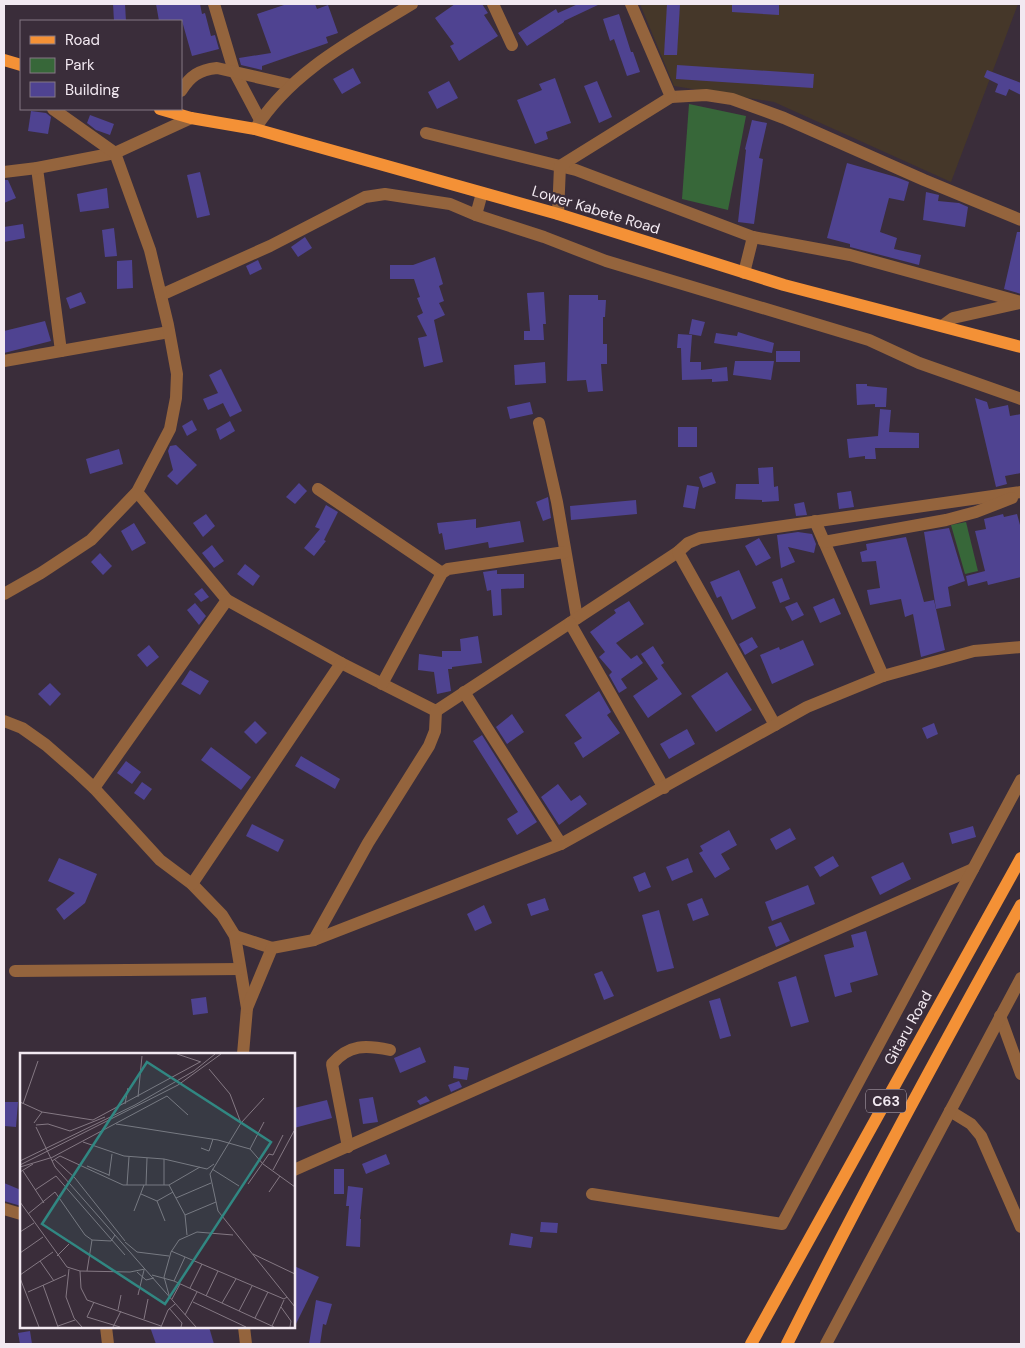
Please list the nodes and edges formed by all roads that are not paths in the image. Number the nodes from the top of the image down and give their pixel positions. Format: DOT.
graph roads {
  1 [pos="214,4"];
  2 [pos="412,4"];
  3 [pos="493,4"];
  4 [pos="632,4"];
  5 [pos="512,45"];
  6 [pos="12,62"];
  7 [pos="234,71"];
  8 [pos="20,73"];
  9 [pos="291,85"];
  10 [pos="182,90"];
  11 [pos="672,97"];
  12 [pos="54,110"];
  13 [pos="166,110"];
  14 [pos="192,118"];
  15 [pos="258,125"];
  16 [pos="426,133"];
  17 [pos="115,153"];
  18 [pos="560,166"];
  19 [pos="37,168"];
  20 [pos="4,172"];
  21 [pos="482,193"];
  22 [pos="558,214"];
  23 [pos="476,215"];
  24 [pos="1021,220"];
  25 [pos="753,237"];
  26 [pos="744,273"];
  27 [pos="161,295"];
  28 [pos="1021,302"];
  29 [pos="942,326"];
  30 [pos="169,332"];
  31 [pos="1021,347"];
  32 [pos="61,351"];
  33 [pos="4,361"];
  34 [pos="1021,399"];
  35 [pos="539,423"];
  36 [pos="318,489"];
  37 [pos="137,492"];
  38 [pos="1021,493"];
  39 [pos="814,521"];
  40 [pos="824,542"];
  41 [pos="565,552"];
  42 [pos="678,552"];
  43 [pos="442,573"];
  44 [pos="4,594"];
  45 [pos="226,600"];
  46 [pos="574,621"];
  47 [pos="1021,646"];
  48 [pos="341,663"];
  49 [pos="883,676"];
  50 [pos="382,684"];
  51 [pos="464,692"];
  52 [pos="436,711"];
  53 [pos="4,721"];
  54 [pos="775,725"];
  55 [pos="1021,780"];
  56 [pos="94,788"];
  57 [pos="664,788"];
  58 [pos="561,844"];
  59 [pos="1021,858"];
  60 [pos="973,869"];
  61 [pos="192,884"];
  62 [pos="1021,905"];
  63 [pos="1021,921"];
  64 [pos="235,936"];
  65 [pos="1004,936"];
  66 [pos="314,940"];
  67 [pos="272,948"];
  68 [pos="240,969"];
  69 [pos="15,971"];
  70 [pos="1021,978"];
  71 [pos="247,1008"];
  72 [pos="1000,1016"];
  73 [pos="390,1050"];
  74 [pos="244,1053"];
  75 [pos="1021,1074"];
  76 [pos="950,1111"];
  77 [pos="348,1147"];
  78 [pos="295,1170"];
  79 [pos="592,1194"];
  80 [pos="4,1208"];
  81 [pos="20,1214"];
  82 [pos="1021,1227"];
  83 [pos="106,1328"];
  84 [pos="244,1328"];
  85 [pos="108,1344"];
  86 [pos="246,1344"];
  87 [pos="751,1344"];
  88 [pos="787,1344"];
  89 [pos="826,1344"];
  1 -- 7 [label="street"];
  2 -- 9 [label="street"];
  3 -- 5 [label="street"];
  4 -- 11 [label="street"];
  6 -- 8 [label="street"];
  7 -- 9 [label="street"];
  7 -- 10 [label="street"];
  7 -- 15 [label="street"];
  9 -- 15 [label="street"];
  11 -- 18 [label="street"];
  11 -- 24 [label="street"];
  12 -- 17 [label="street"];
  13 -- 14 [label="main road, Lower Kabete Road"];
  14 -- 15 [label="main road, Lower Kabete Road"];
  14 -- 17 [label="street"];
  15 -- 21 [label="main road, Lower Kabete Road"];
  16 -- 18 [label="street"];
  17 -- 19 [label="street"];
  17 -- 27 [label="street"];
  18 -- 22 [label="street"];
  18 -- 25 [label="street"];
  19 -- 20 [label="street"];
  19 -- 32 [label="street"];
  21 -- 22 [label="main road, Lower Kabete Road"];
  21 -- 23 [label="street"];
  22 -- 26 [label="main road, Lower Kabete Road"];
  23 -- 27 [label="street"];
  23 -- 34 [label="street"];
  25 -- 26 [label="street"];
  25 -- 28 [label="street"];
  26 -- 29 [label="main road, Lower Kabete Road"];
  27 -- 30 [label="street"];
  28 -- 29 [label="street"];
  29 -- 31 [label="main road, Lower Kabete Road"];
  30 -- 32 [label="street"];
  30 -- 37 [label="street"];
  32 -- 33 [label="street"];
  35 -- 41 [label="street"];
  36 -- 43 [label="street"];
  37 -- 44 [label="street"];
  37 -- 45 [label="street"];
  38 -- 39 [label="street"];
  38 -- 40 [label="street"];
  39 -- 40 [label="street"];
  39 -- 42 [label="street"];
  40 -- 49 [label="street"];
  41 -- 43 [label="street"];
  41 -- 46 [label="street"];
  42 -- 46 [label="street"];
  42 -- 54 [label="street"];
  43 -- 50 [label="street"];
  45 -- 48 [label="street"];
  45 -- 56 [label="street"];
  46 -- 51 [label="street"];
  46 -- 57 [label="street"];
  47 -- 49 [label="street"];
  48 -- 50 [label="street"];
  48 -- 61 [label="street"];
  49 -- 54 [label="street"];
  50 -- 52 [label="street"];
  51 -- 52 [label="street"];
  51 -- 58 [label="street"];
  52 -- 66 [label="street"];
  53 -- 56 [label="street"];
  54 -- 57 [label="street"];
  55 -- 60 [label="street"];
  56 -- 61 [label="street"];
  57 -- 58 [label="street"];
  58 -- 66 [label="street"];
  59 -- 87 [label="main road, Gitaru Road / C63"];
  60 -- 77 [label="street"];
  60 -- 79 [label="street"];
  61 -- 64 [label="street"];
  62 -- 65 [label="main road, C63"];
  63 -- 65 [label="main road"];
  64 -- 67 [label="street"];
  64 -- 68 [label="street"];
  65 -- 88 [label="main road, C63"];
  66 -- 67 [label="street"];
  67 -- 71 [label="street"];
  68 -- 69 [label="street"];
  68 -- 71 [label="street"];
  70 -- 72 [label="street"];
  71 -- 74 [label="street"];
  72 -- 75 [label="street"];
  72 -- 76 [label="street"];
  73 -- 77 [label="street"];
  76 -- 82 [label="street"];
  76 -- 89 [label="street"];
  77 -- 78 [label="street"];
  80 -- 81 [label="street"];
  83 -- 85 [label="street"];
  84 -- 86 [label="street"];
}
